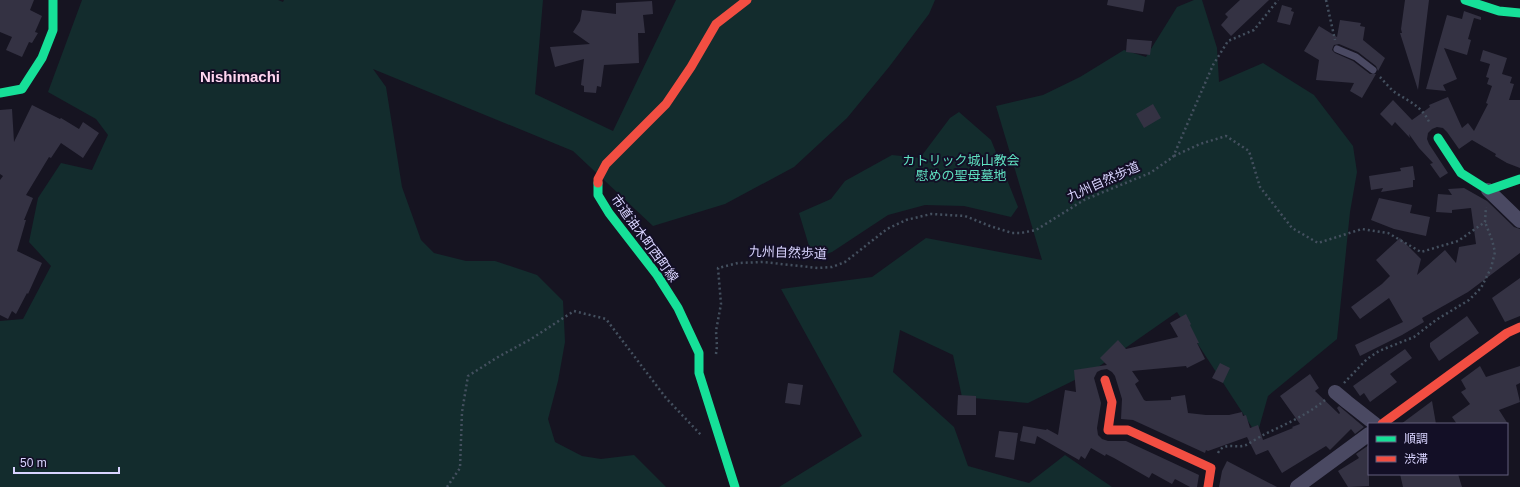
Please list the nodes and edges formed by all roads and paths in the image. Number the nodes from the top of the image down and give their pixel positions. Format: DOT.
graph roads {
  1 [pos="53,0"];
  2 [pos="747,0"];
  3 [pos="1278,0"];
  4 [pos="1326,0"];
  5 [pos="1465,0"];
  6 [pos="1520,13"];
  7 [pos="1337,49"];
  8 [pos="1373,70"];
  9 [pos="0,93"];
  10 [pos="1438,138"];
  11 [pos="1173,156"];
  12 [pos="1520,179"];
  13 [pos="1488,190"];
  14 [pos="1520,221"];
  15 [pos="1485,222"];
  16 [pos="1520,327"];
  17 [pos="716,361"];
  18 [pos="1105,380"];
  19 [pos="1335,392"];
  20 [pos="1374,423"];
  21 [pos="1383,423"];
  22 [pos="1368,435"];
  23 [pos="704,439"];
  24 [pos="1211,468"];
  25 [pos="447,487"];
  26 [pos="735,487"];
  27 [pos="1208,487"];
  28 [pos="1297,487"];
  1 -- 9 [label="street"];
  2 -- 26 [label="street, 市道油木町西町線"];
  3 -- 11 [label="path, 九州自然歩道"];
  4 -- 7 [label="path"];
  5 -- 6 [label="street"];
  7 -- 8 [label="lane"];
  8 -- 10 [label="path"];
  10 -- 13 [label="street"];
  11 -- 15 [label="path"];
  11 -- 17 [label="path, 九州自然歩道"];
  12 -- 13 [label="street"];
  13 -- 14 [label="street"];
  13 -- 15 [label="path"];
  15 -- 19 [label="path"];
  16 -- 21 [label="street"];
  18 -- 24 [label="street"];
  19 -- 20 [label="street"];
  19 -- 24 [label="path"];
  22 -- 28 [label="street"];
  23 -- 25 [label="path"];
  24 -- 27 [label="street"];
}
